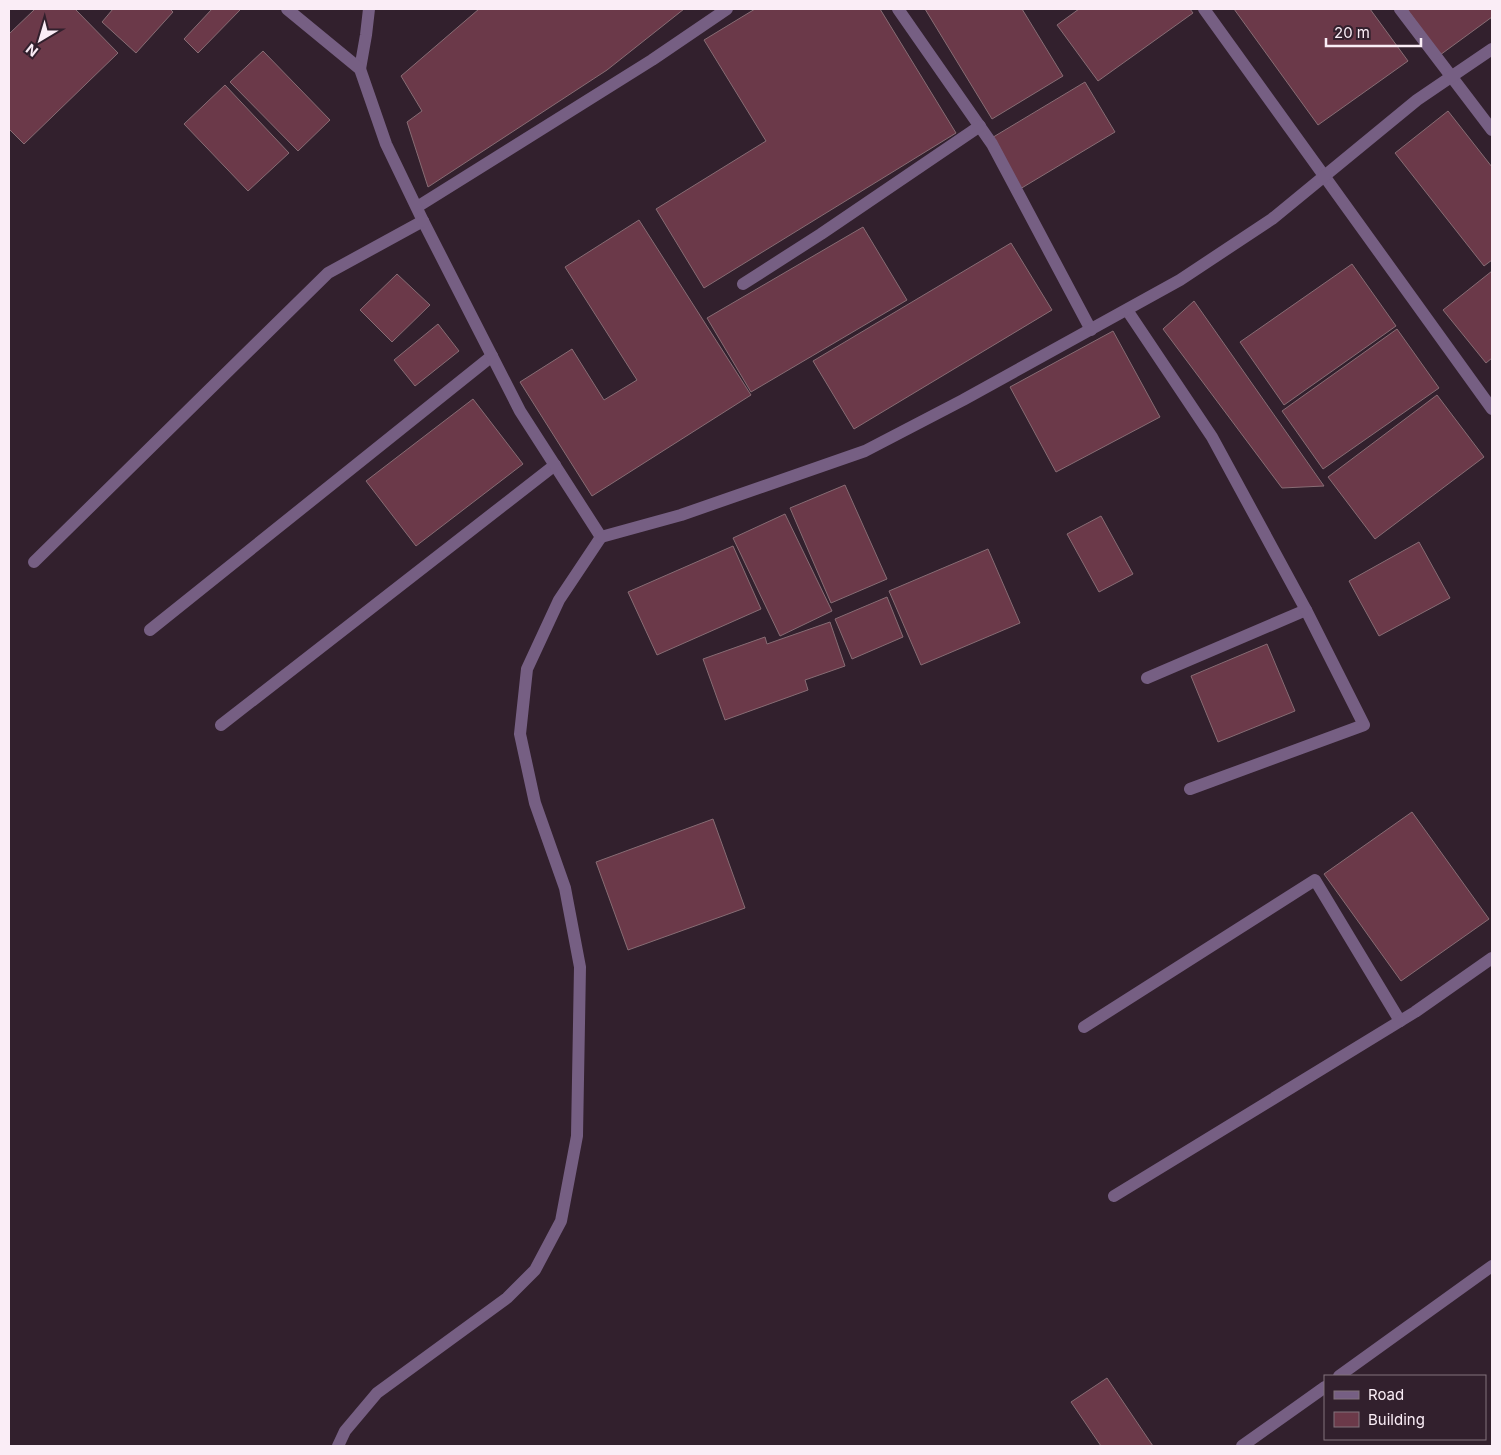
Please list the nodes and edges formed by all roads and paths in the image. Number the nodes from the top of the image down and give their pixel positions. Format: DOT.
graph roads {
  1 [pos="287,9"];
  2 [pos="369,9"];
  3 [pos="726,9"];
  4 [pos="898,9"];
  5 [pos="1204,9"];
  6 [pos="1400,9"];
  7 [pos="1492,49"];
  8 [pos="360,69"];
  9 [pos="1452,77"];
  10 [pos="980,126"];
  11 [pos="1492,130"];
  12 [pos="1324,177"];
  13 [pos="416,207"];
  14 [pos="423,221"];
  15 [pos="743,284"];
  16 [pos="1127,310"];
  17 [pos="1091,330"];
  18 [pos="492,356"];
  19 [pos="1492,409"];
  20 [pos="555,465"];
  21 [pos="601,537"];
  22 [pos="34,562"];
  23 [pos="1306,610"];
  24 [pos="150,630"];
  25 [pos="1147,678"];
  26 [pos="222,725"];
  27 [pos="1190,789"];
  28 [pos="1492,958"];
  29 [pos="1400,1021"];
  30 [pos="1084,1027"];
  31 [pos="1114,1196"];
  32 [pos="1492,1266"];
  33 [pos="1340,1375"];
  34 [pos="1324,1387"];
  35 [pos="338,1446"];
  36 [pos="1242,1446"];
  1 -- 8 [label="street"];
  2 -- 8 [label="street"];
  3 -- 13 [label="street"];
  4 -- 10 [label="street"];
  5 -- 12 [label="street"];
  6 -- 9 [label="street"];
  7 -- 9 [label="street"];
  8 -- 13 [label="street"];
  9 -- 11 [label="street"];
  9 -- 12 [label="street"];
  10 -- 15 [label="street"];
  10 -- 17 [label="street"];
  12 -- 16 [label="street"];
  12 -- 19 [label="street"];
  13 -- 14 [label="street"];
  14 -- 18 [label="street"];
  14 -- 22 [label="street"];
  16 -- 17 [label="street"];
  16 -- 23 [label="street"];
  17 -- 21 [label="street"];
  18 -- 20 [label="street"];
  18 -- 24 [label="street"];
  20 -- 21 [label="street"];
  20 -- 26 [label="street"];
  21 -- 35 [label="street"];
  23 -- 25 [label="street"];
  23 -- 27 [label="street"];
  28 -- 29 [label="street"];
  29 -- 30 [label="street"];
  29 -- 31 [label="street"];
  32 -- 33 [label="street"];
  34 -- 36 [label="street"];
}
